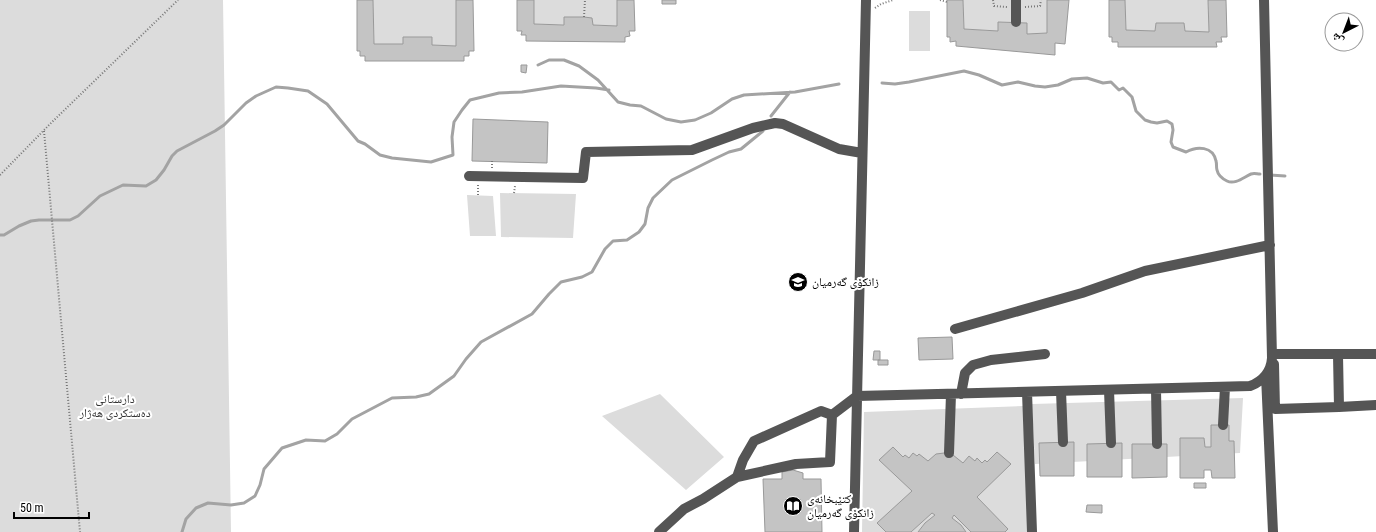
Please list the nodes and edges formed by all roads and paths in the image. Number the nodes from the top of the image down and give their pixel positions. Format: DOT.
graph roads {
  1 [pos="178,0"];
  2 [pos="585,0"];
  3 [pos="866,0"];
  4 [pos="893,0"];
  5 [pos="940,0"];
  6 [pos="1016,0"];
  7 [pos="1265,0"];
  8 [pos="947,2"];
  9 [pos="865,14"];
  10 [pos="584,17"];
  11 [pos="1016,22"];
  12 [pos="44,131"];
  13 [pos="862,153"];
  14 [pos="0,175"];
  15 [pos="469,176"];
  16 [pos="1270,245"];
  17 [pos="955,329"];
  18 [pos="1045,354"];
  19 [pos="1273,354"];
  20 [pos="1338,354"];
  21 [pos="1376,354"];
  22 [pos="1266,376"];
  23 [pos="1225,387"];
  24 [pos="1156,389"];
  25 [pos="1109,390"];
  26 [pos="1061,391"];
  27 [pos="1027,392"];
  28 [pos="956,394"];
  29 [pos="857,396"];
  30 [pos="1376,405"];
  31 [pos="1340,407"];
  32 [pos="832,415"];
  33 [pos="1223,425"];
  34 [pos="1063,442"];
  35 [pos="1111,444"];
  36 [pos="1157,444"];
  37 [pos="949,453"];
  38 [pos="737,477"];
  39 [pos="80,532"];
  40 [pos="659,532"];
  41 [pos="854,532"];
  42 [pos="1032,532"];
  43 [pos="1273,532"];
  1 -- 12 [label="path"];
  2 -- 10 [label="path"];
  3 -- 9 [label="street"];
  4 -- 9 [label="path"];
  5 -- 8 [label="path"];
  6 -- 11 [label="street"];
  7 -- 16 [label="street"];
  7 -- 19 [label="street"];
  9 -- 13 [label="street"];
  12 -- 14 [label="path"];
  12 -- 39 [label="path"];
  13 -- 15 [label="street"];
  13 -- 29 [label="street"];
  16 -- 17 [label="street"];
  16 -- 22 [label="street"];
  18 -- 28 [label="street"];
  19 -- 20 [label="street"];
  19 -- 31 [label="street"];
  20 -- 21 [label="street"];
  20 -- 31 [label="street"];
  22 -- 23 [label="street"];
  22 -- 43 [label="street"];
  23 -- 24 [label="street"];
  23 -- 33 [label="street"];
  24 -- 25 [label="street"];
  24 -- 36 [label="street"];
  25 -- 26 [label="street"];
  25 -- 35 [label="street"];
  26 -- 27 [label="street"];
  26 -- 34 [label="street"];
  27 -- 28 [label="street"];
  27 -- 42 [label="street"];
  28 -- 29 [label="street"];
  28 -- 37 [label="street"];
  29 -- 32 [label="street"];
  29 -- 41 [label="street"];
  30 -- 31 [label="street"];
  32 -- 38 [label="street"];
  32 -- 38 [label="street"];
  38 -- 40 [label="street"];
}
